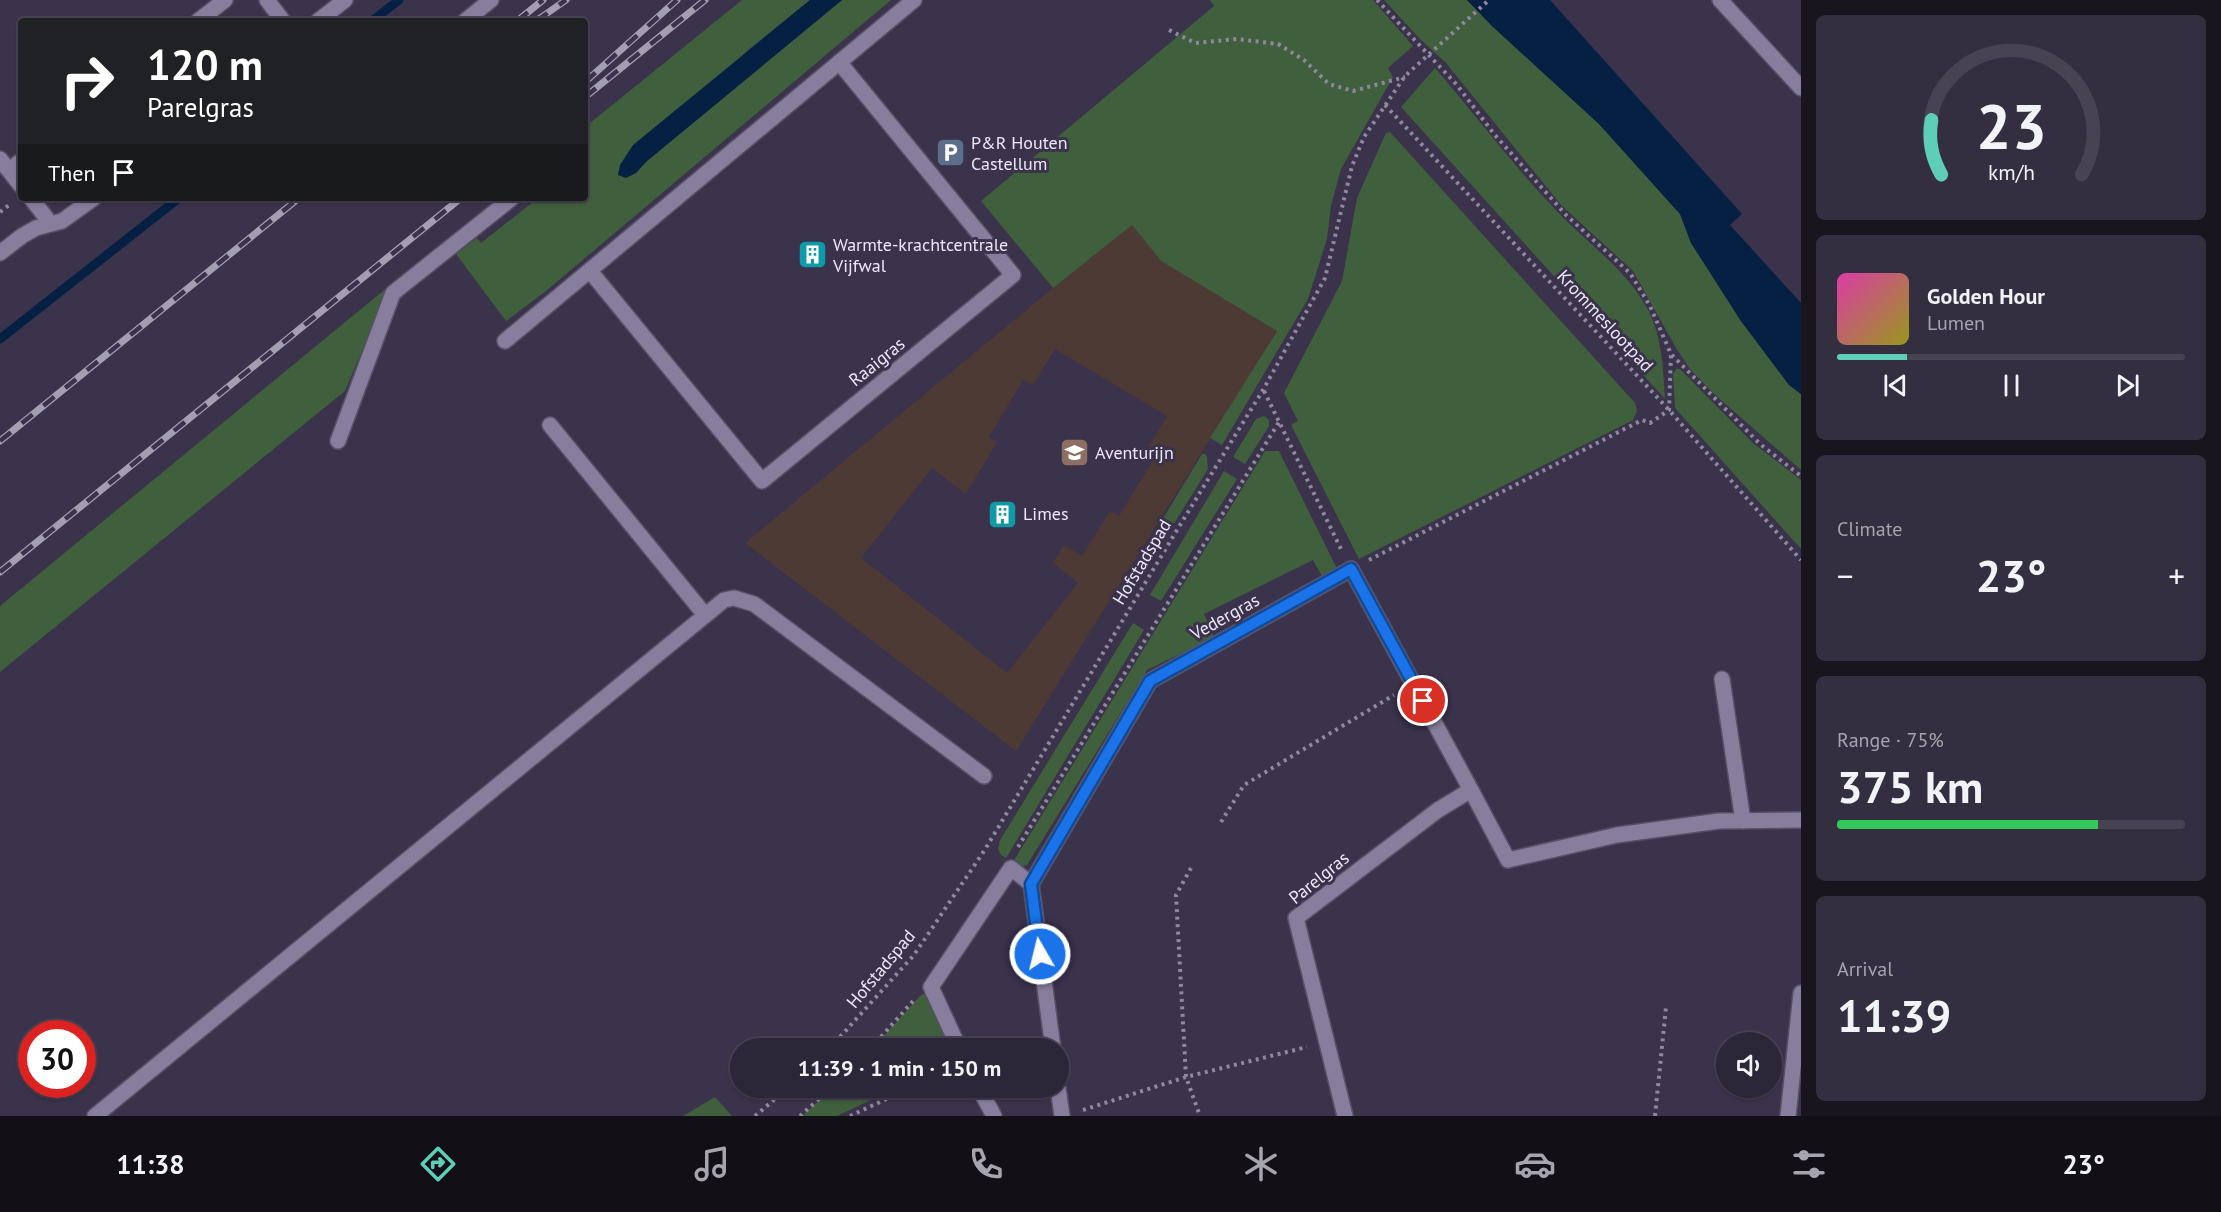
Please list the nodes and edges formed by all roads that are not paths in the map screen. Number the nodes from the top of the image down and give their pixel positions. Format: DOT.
graph roads {
  1 [pos="225,0"];
  2 [pos="267,0"];
  3 [pos="345,0"];
  4 [pos="491,0"];
  5 [pos="914,0"];
  6 [pos="1720,0"];
  7 [pos="202,18"];
  8 [pos="281,18"];
  9 [pos="322,18"];
  10 [pos="469,18"];
  11 [pos="839,62"];
  12 [pos="1801,88"];
  13 [pos="10,163"];
  14 [pos="18,180"];
  15 [pos="33,201"];
  16 [pos="90,201"];
  17 [pos="508,201"];
  18 [pos="51,224"];
  19 [pos="0,253"];
  20 [pos="590,271"];
  21 [pos="505,341"];
  22 [pos="550,425"];
  23 [pos="338,441"];
  24 [pos="705,615"];
  25 [pos="1722,679"];
  26 [pos="984,776"];
  27 [pos="1471,790"];
  28 [pos="1801,820"];
  29 [pos="1743,821"];
  30 [pos="1031,884"];
  31 [pos="1801,993"];
  32 [pos="954,1038"];
  33 [pos="1052,1038"];
  34 [pos="984,1098"];
  35 [pos="1062,1098"];
  36 [pos="1069,1114"];
  37 [pos="95,1116"];
  38 [pos="994,1116"];
  39 [pos="1345,1116"];
  40 [pos="1788,1116"];
  1 -- 7 [label="street"];
  2 -- 8 [label="street"];
  3 -- 9 [label="street"];
  4 -- 10 [label="street"];
  5 -- 11 [label="street"];
  6 -- 12 [label="street"];
  11 -- 20 [label="street"];
  11 -- 20 [label="street, Raaigras"];
  13 -- 14 [label="street"];
  15 -- 18 [label="street"];
  16 -- 18 [label="street"];
  17 -- 23 [label="street"];
  18 -- 19 [label="street"];
  20 -- 21 [label="street"];
  22 -- 24 [label="street"];
  24 -- 26 [label="street"];
  24 -- 37 [label="street"];
  25 -- 29 [label="street"];
  27 -- 29 [label="street"];
  27 -- 30 [label="street, Vedergras"];
  27 -- 39 [label="street, Parelgras"];
  28 -- 29 [label="street"];
  30 -- 32 [label="street"];
  30 -- 33 [label="street"];
  31 -- 40 [label="street"];
  34 -- 38 [label="street"];
  35 -- 36 [label="street"];
}
